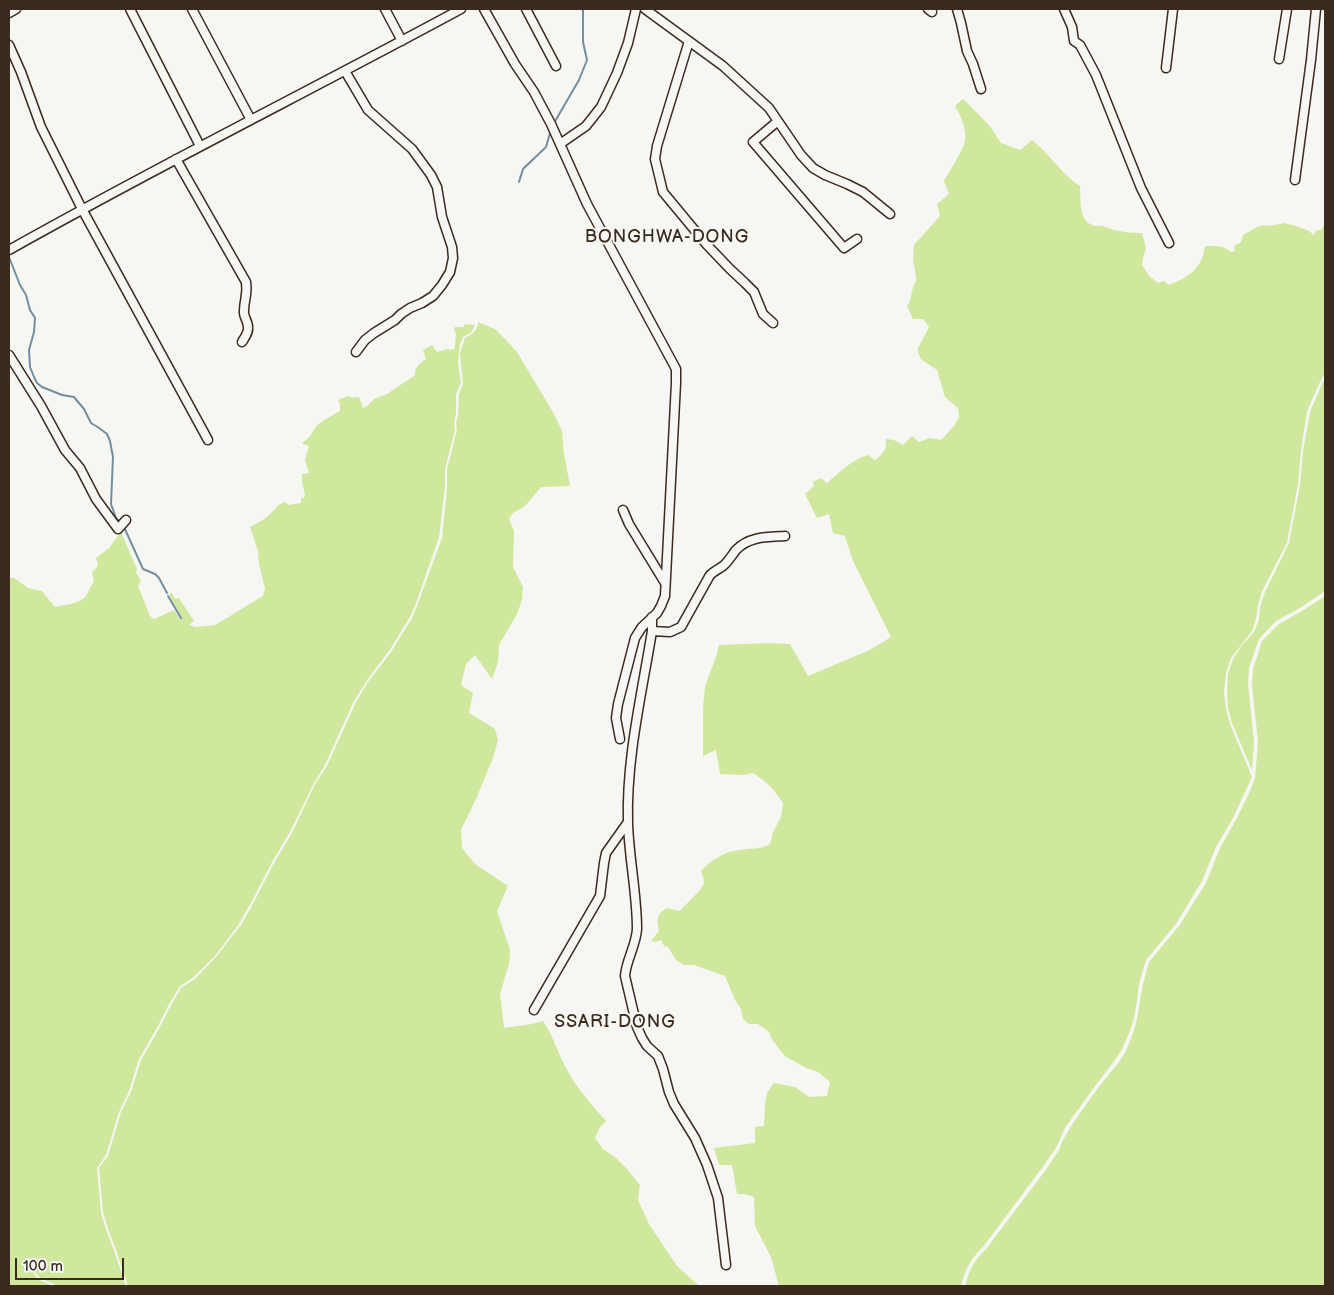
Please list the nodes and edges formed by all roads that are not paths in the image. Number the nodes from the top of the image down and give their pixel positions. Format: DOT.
graph roads {
  1 [pos="16,9"];
  2 [pos="130,9"];
  3 [pos="192,9"];
  4 [pos="385,9"];
  5 [pos="461,9"];
  6 [pos="484,9"];
  7 [pos="526,9"];
  8 [pos="636,9"];
  9 [pos="645,9"];
  10 [pos="957,9"];
  11 [pos="1064,9"];
  12 [pos="1173,9"];
  13 [pos="1287,9"];
  14 [pos="1316,9"];
  15 [pos="9,12"];
  16 [pos="402,41"];
  17 [pos="689,41"];
  18 [pos="9,45"];
  19 [pos="1279,59"];
  20 [pos="556,66"];
  21 [pos="1166,68"];
  22 [pos="346,71"];
  23 [pos="981,89"];
  24 [pos="251,120"];
  25 [pos="778,121"];
  26 [pos="560,144"];
  27 [pos="200,146"];
  28 [pos="176,159"];
  29 [pos="1295,180"];
  30 [pos="82,209"];
  31 [pos="890,214"];
  32 [pos="857,240"];
  33 [pos="1169,243"];
  34 [pos="9,250"];
  35 [pos="772,323"];
  36 [pos="242,342"];
  37 [pos="356,352"];
  38 [pos="9,355"];
  39 [pos="208,440"];
  40 [pos="623,510"];
  41 [pos="126,520"];
  42 [pos="785,536"];
  43 [pos="665,583"];
  44 [pos="652,617"];
  45 [pos="652,631"];
  46 [pos="620,739"];
  47 [pos="628,822"];
  48 [pos="534,1010"];
  49 [pos="726,1265"];
  1 -- 15 [label="street"];
  2 -- 27 [label="street"];
  3 -- 24 [label="street"];
  4 -- 16 [label="street"];
  5 -- 16 [label="street"];
  6 -- 26 [label="street"];
  7 -- 20 [label="street"];
  8 -- 26 [label="street"];
  9 -- 17 [label="street"];
  10 -- 23 [label="street"];
  11 -- 33 [label="street"];
  12 -- 21 [label="street"];
  13 -- 19 [label="street"];
  14 -- 29 [label="street"];
  16 -- 22 [label="street"];
  17 -- 25 [label="street"];
  17 -- 35 [label="street"];
  18 -- 30 [label="street"];
  22 -- 24 [label="street"];
  22 -- 37 [label="street"];
  24 -- 27 [label="street"];
  25 -- 31 [label="street"];
  25 -- 32 [label="street"];
  26 -- 43 [label="street"];
  27 -- 28 [label="street"];
  28 -- 30 [label="street"];
  28 -- 36 [label="street"];
  30 -- 34 [label="street"];
  30 -- 39 [label="street"];
  38 -- 41 [label="street"];
  40 -- 43 [label="street"];
  42 -- 45 [label="street"];
  43 -- 44 [label="street"];
  44 -- 45 [label="street"];
  44 -- 46 [label="street"];
  45 -- 47 [label="street"];
  47 -- 48 [label="street"];
  47 -- 49 [label="street"];
}
